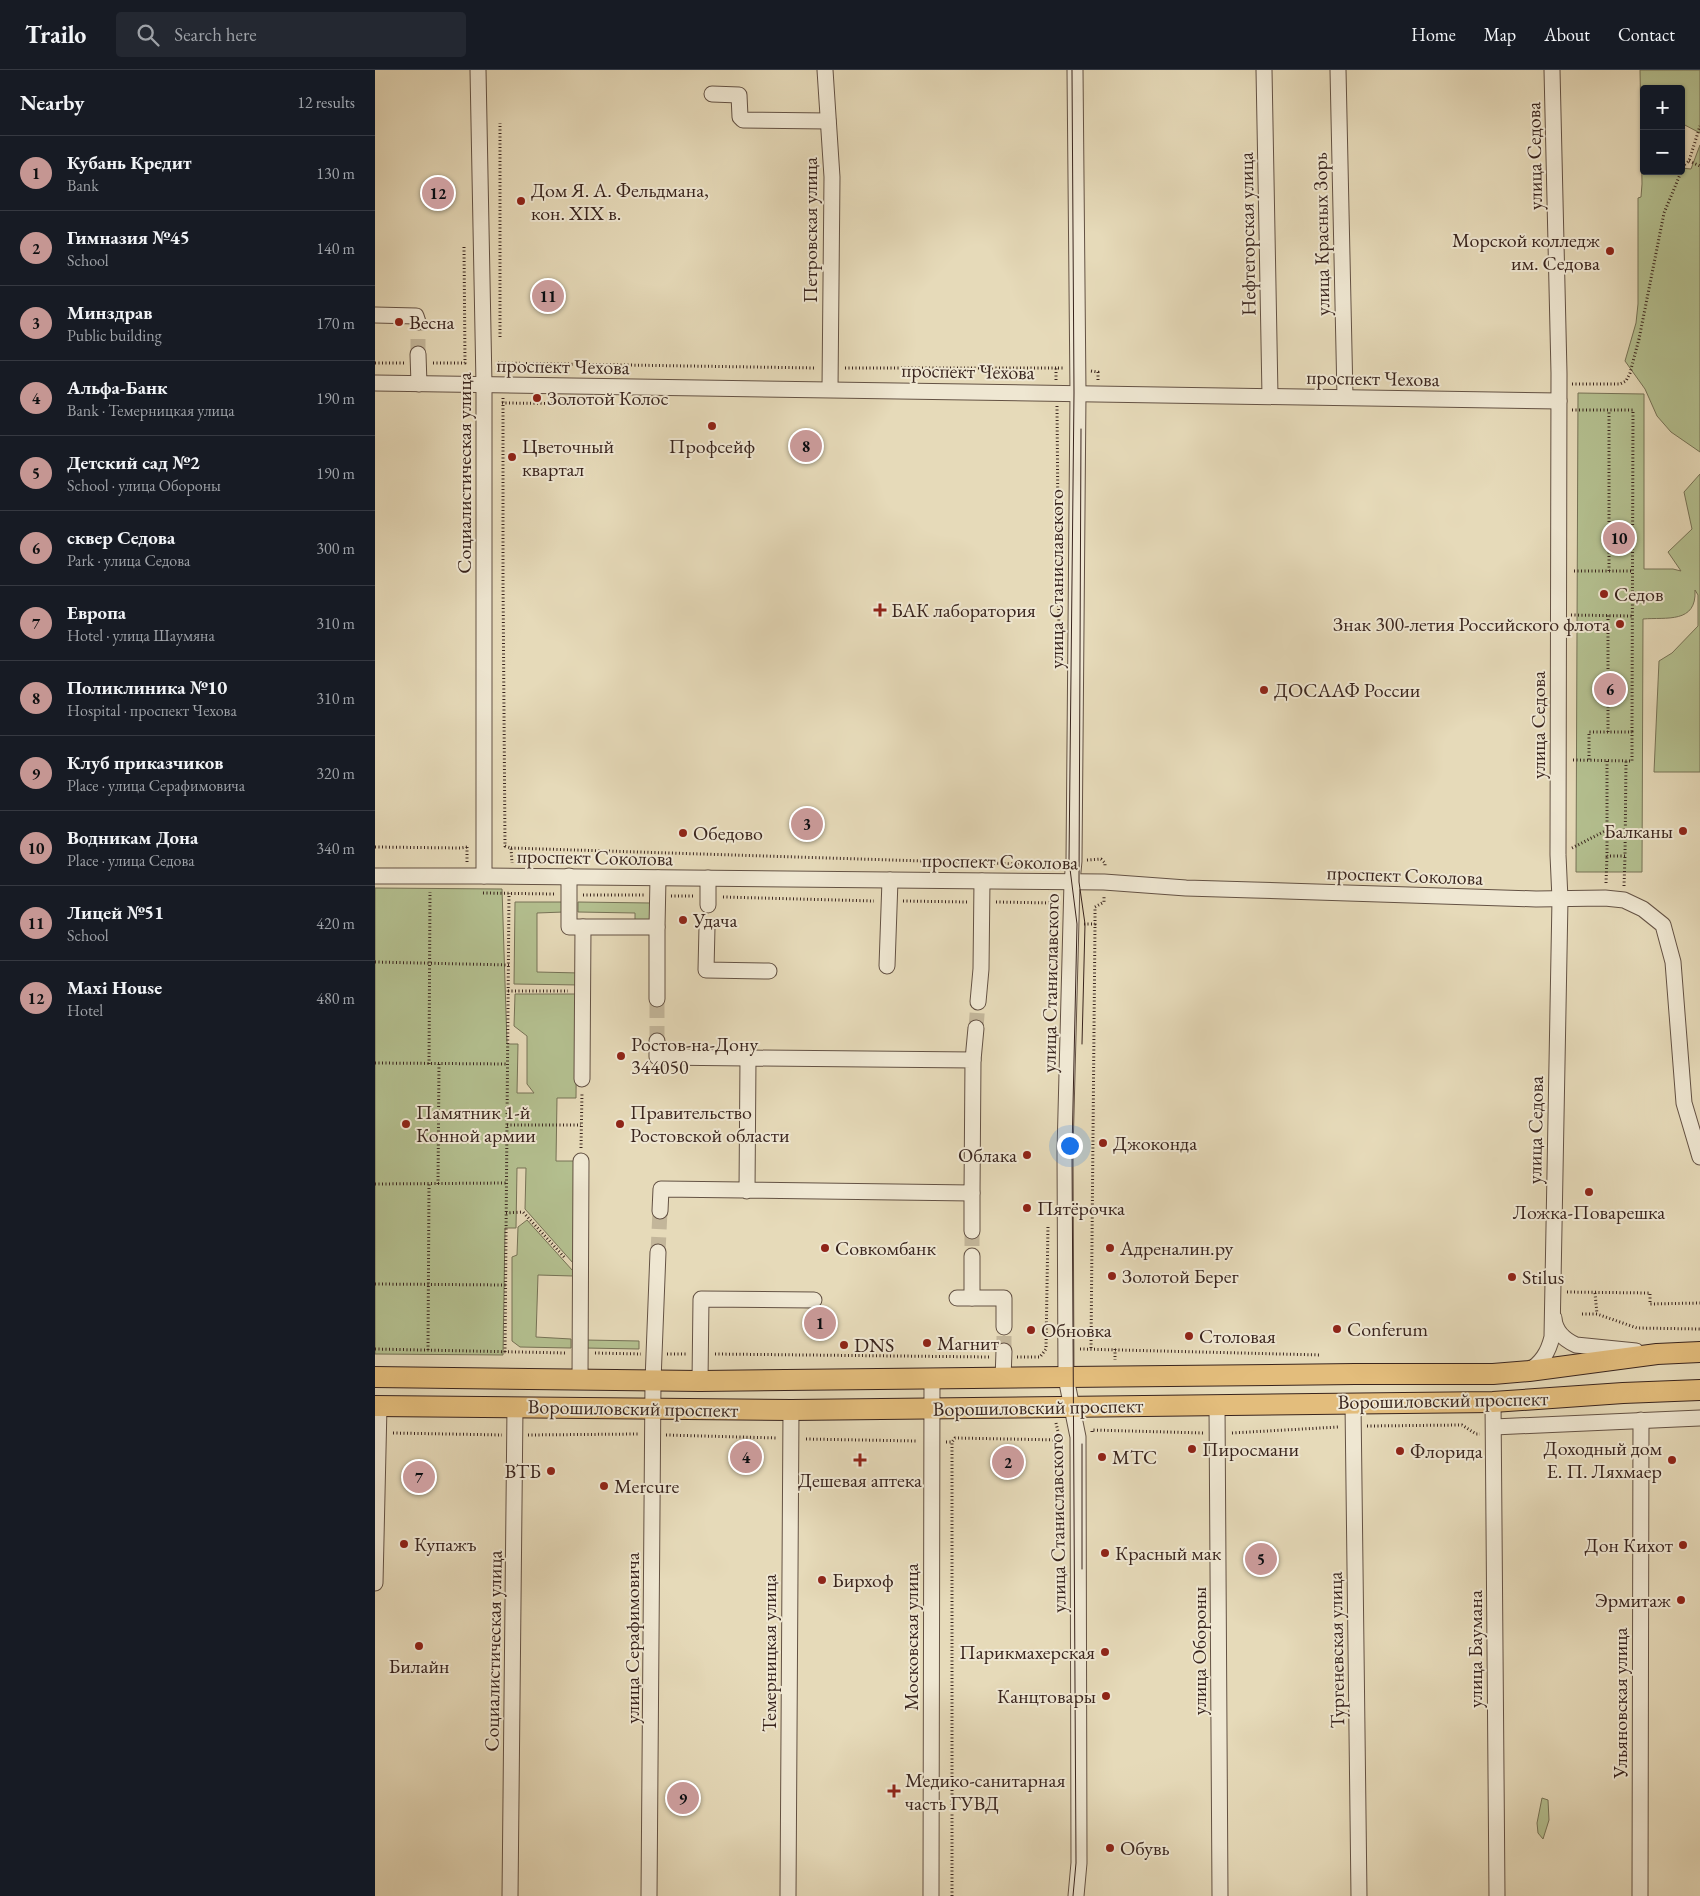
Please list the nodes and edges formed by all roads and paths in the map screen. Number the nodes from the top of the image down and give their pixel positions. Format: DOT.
graph roads {
  1 [pos="479,70"];
  2 [pos="825,70"];
  3 [pos="1075,70"];
  4 [pos="1264,70"];
  5 [pos="1338,70"];
  6 [pos="1552,70"];
  7 [pos="712,94"];
  8 [pos="828,121"];
  9 [pos="500,123"];
  10 [pos="1700,126"];
  11 [pos="1689,161"];
  12 [pos="1700,166"];
  13 [pos="464,243"];
  14 [pos="375,315"];
  15 [pos="419,322"];
  16 [pos="500,343"];
  17 [pos="419,358"];
  18 [pos="375,363"];
  19 [pos="465,363"];
  20 [pos="483,363"];
  21 [pos="500,363"];
  22 [pos="830,368"];
  23 [pos="1056,368"];
  24 [pos="375,383"];
  25 [pos="419,384"];
  26 [pos="467,384"];
  27 [pos="484,384"];
  28 [pos="1583,384"];
  29 [pos="503,385"];
  30 [pos="830,390"];
  31 [pos="1078,393"];
  32 [pos="1270,396"];
  33 [pos="1345,397"];
  34 [pos="1057,406"];
  35 [pos="1559,406"];
  36 [pos="1609,410"];
  37 [pos="1558,570"];
  38 [pos="1609,571"];
  39 [pos="1632,571"];
  40 [pos="1558,615"];
  41 [pos="1608,615"];
  42 [pos="1632,616"];
  43 [pos="1059,643"];
  44 [pos="1608,732"];
  45 [pos="1632,732"];
  46 [pos="1607,761"];
  47 [pos="1626,761"];
  48 [pos="1607,830"];
  49 [pos="467,837"];
  50 [pos="484,845"];
  51 [pos="505,846"];
  52 [pos="375,847"];
  53 [pos="467,847"];
  54 [pos="511,848"];
  55 [pos="1558,855"];
  56 [pos="1607,856"];
  57 [pos="1625,856"];
  58 [pos="375,876"];
  59 [pos="484,876"];
  60 [pos="512,876"];
  61 [pos="569,876"];
  62 [pos="467,877"];
  63 [pos="658,878"];
  64 [pos="708,878"];
  65 [pos="890,880"];
  66 [pos="982,881"];
  67 [pos="1054,881"];
  68 [pos="1072,882"];
  69 [pos="421,892"];
  70 [pos="430,892"];
  71 [pos="439,892"];
  72 [pos="475,893"];
  73 [pos="509,894"];
  74 [pos="569,894"];
  75 [pos="657,896"];
  76 [pos="1605,898"];
  77 [pos="1560,899"];
  78 [pos="1624,900"];
  79 [pos="708,901"];
  80 [pos="889,901"];
  81 [pos="981,902"];
  82 [pos="1053,904"];
  83 [pos="1055,917"];
  84 [pos="1095,924"];
  85 [pos="583,927"];
  86 [pos="657,927"];
  87 [pos="707,927"];
  88 [pos="375,962"];
  89 [pos="430,963"];
  90 [pos="509,965"];
  91 [pos="887,966"];
  92 [pos="769,971"];
  93 [pos="583,990"];
  94 [pos="509,991"];
  95 [pos="657,999"];
  96 [pos="978,1002"];
  97 [pos="976,1028"];
  98 [pos="657,1041"];
  99 [pos="748,1058"];
  100 [pos="973,1060"];
  101 [pos="375,1063"];
  102 [pos="429,1064"];
  103 [pos="439,1064"];
  104 [pos="508,1064"];
  105 [pos="582,1079"];
  106 [pos="507,1125"];
  107 [pos="581,1125"];
  108 [pos="1700,1157"];
  109 [pos="581,1161"];
  110 [pos="507,1183"];
  111 [pos="375,1184"];
  112 [pos="429,1184"];
  113 [pos="438,1184"];
  114 [pos="747,1191"];
  115 [pos="971,1193"];
  116 [pos="660,1211"];
  117 [pos="506,1213"];
  118 [pos="1049,1220"];
  119 [pos="972,1231"];
  120 [pos="658,1252"];
  121 [pos="972,1256"];
  122 [pos="581,1268"];
  123 [pos="375,1284"];
  124 [pos="429,1284"];
  125 [pos="506,1284"];
  126 [pos="1553,1292"];
  127 [pos="1595,1293"];
  128 [pos="957,1298"];
  129 [pos="972,1298"];
  130 [pos="814,1300"];
  131 [pos="1700,1303"];
  132 [pos="1582,1314"];
  133 [pos="1597,1314"];
  134 [pos="1004,1327"];
  135 [pos="1700,1329"];
  136 [pos="1091,1348"];
  137 [pos="375,1349"];
  138 [pos="1046,1349"];
  139 [pos="1066,1349"];
  140 [pos="428,1350"];
  141 [pos="505,1352"];
  142 [pos="1700,1352"];
  143 [pos="580,1353"];
  144 [pos="654,1354"];
  145 [pos="700,1354"];
  146 [pos="1004,1354"];
  147 [pos="1657,1354"];
  148 [pos="1330,1355"];
  149 [pos="1529,1371"];
  150 [pos="375,1377"];
  151 [pos="932,1378"];
  152 [pos="1057,1378"];
  153 [pos="1003,1379"];
  154 [pos="580,1380"];
  155 [pos="653,1381"];
  156 [pos="700,1381"];
  157 [pos="1700,1390"];
  158 [pos="1493,1402"];
  159 [pos="1353,1403"];
  160 [pos="1217,1405"];
  161 [pos="377,1406"];
  162 [pos="1073,1406"];
  163 [pos="515,1407"];
  164 [pos="1053,1407"];
  165 [pos="932,1408"];
  166 [pos="653,1409"];
  167 [pos="791,1410"];
  168 [pos="1700,1418"];
  169 [pos="1641,1420"];
  170 [pos="1353,1426"];
  171 [pos="1494,1431"];
  172 [pos="379,1432"];
  173 [pos="1218,1433"];
  174 [pos="653,1434"];
  175 [pos="515,1435"];
  176 [pos="1078,1437"];
  177 [pos="791,1438"];
  178 [pos="1060,1440"];
  179 [pos="931,1442"];
  180 [pos="952,1442"];
  181 [pos="375,1583"];
  182 [pos="511,1896"];
  183 [pos="649,1896"];
  184 [pos="788,1896"];
  185 [pos="931,1896"];
  186 [pos="952,1896"];
  187 [pos="1076,1896"];
  188 [pos="1220,1896"];
  189 [pos="1359,1896"];
  190 [pos="1497,1896"];
  191 [pos="1640,1896"];
  1 -- 20 [label="street, Социалистическая улица"];
  2 -- 8 [label="street, Петровская улица"];
  3 -- 31 [label="street, улица Станиславского"];
  4 -- 32 [label="street, Нефтегорская улица"];
  5 -- 33 [label="street, улица Красных Зорь"];
  6 -- 35 [label="street, улица Седова"];
  7 -- 8 [label="street"];
  8 -- 22 [label="street, Петровская улица"];
  9 -- 16 [label="path"];
  10 -- 11 [label="path"];
  11 -- 12 [label="path"];
  11 -- 28 [label="path"];
  13 -- 19 [label="path"];
  14 -- 15 [label="street"];
  17 -- 18 [label="path"];
  17 -- 19 [label="path"];
  17 -- 25 [label="street"];
  19 -- 20 [label="path"];
  19 -- 26 [label="path"];
  20 -- 21 [label="path"];
  20 -- 27 [label="street, Социалистическая улица"];
  21 -- 22 [label="path"];
  21 -- 29 [label="path"];
  22 -- 23 [label="path"];
  22 -- 30 [label="street, Петровская улица"];
  24 -- 25 [label="street, проспект Чехова"];
  25 -- 26 [label="street, проспект Чехова"];
  26 -- 27 [label="street, проспект Чехова"];
  27 -- 29 [label="street, проспект Чехова"];
  27 -- 50 [label="street, Социалистическая улица"];
  29 -- 30 [label="street, проспект Чехова"];
  29 -- 51 [label="path"];
  30 -- 31 [label="street, проспект Чехова"];
  31 -- 32 [label="street, проспект Чехова"];
  31 -- 68 [label="street, улица Станиславского"];
  32 -- 33 [label="street, проспект Чехова"];
  33 -- 35 [label="street, проспект Чехова"];
  34 -- 43 [label="path"];
  35 -- 36 [label="path"];
  35 -- 37 [label="street, улица Седова"];
  36 -- 38 [label="path"];
  36 -- 39 [label="path"];
  37 -- 38 [label="path"];
  37 -- 40 [label="street, улица Седова"];
  38 -- 39 [label="path"];
  39 -- 42 [label="path"];
  40 -- 41 [label="path"];
  40 -- 55 [label="street, улица Седова"];
  41 -- 42 [label="path"];
  41 -- 44 [label="path"];
  42 -- 45 [label="path"];
  44 -- 45 [label="path"];
  44 -- 46 [label="path"];
  45 -- 47 [label="path"];
  46 -- 47 [label="path"];
  46 -- 48 [label="path"];
  47 -- 57 [label="path"];
  48 -- 55 [label="path"];
  48 -- 56 [label="path"];
  49 -- 53 [label="path"];
  50 -- 51 [label="path"];
  50 -- 53 [label="path"];
  50 -- 59 [label="street, Социалистическая улица"];
  51 -- 54 [label="path"];
  52 -- 53 [label="path"];
  53 -- 62 [label="path"];
  54 -- 60 [label="path"];
  54 -- 67 [label="path"];
  55 -- 77 [label="street, улица Седова"];
  56 -- 57 [label="path"];
  56 -- 76 [label="path"];
  57 -- 78 [label="path"];
  58 -- 62 [label="street, проспект Соколова"];
  59 -- 60 [label="street, проспект Соколова"];
  59 -- 62 [label="street, проспект Соколова"];
  60 -- 61 [label="street, проспект Соколова"];
  61 -- 63 [label="street, проспект Соколова"];
  61 -- 74 [label="street"];
  63 -- 64 [label="street, проспект Соколова"];
  63 -- 75 [label="street"];
  64 -- 65 [label="street, проспект Соколова"];
  64 -- 79 [label="street"];
  65 -- 66 [label="street, проспект Соколова"];
  65 -- 80 [label="street"];
  66 -- 67 [label="street, проспект Соколова"];
  66 -- 81 [label="street"];
  67 -- 68 [label="street, проспект Соколова"];
  67 -- 82 [label="path"];
  68 -- 77 [label="street, проспект Соколова"];
  68 -- 139 [label="street, улица Станиславского"];
  69 -- 70 [label="path"];
  70 -- 71 [label="path"];
  70 -- 89 [label="path"];
  72 -- 73 [label="path"];
  73 -- 74 [label="path"];
  73 -- 90 [label="path"];
  74 -- 75 [label="path"];
  74 -- 85 [label="street"];
  75 -- 79 [label="path"];
  75 -- 86 [label="street"];
  76 -- 77 [label="street, проспект Соколова"];
  76 -- 78 [label="street, проспект Соколова"];
  77 -- 126 [label="street, улица Седова"];
  78 -- 108 [label="street"];
  79 -- 80 [label="path"];
  80 -- 81 [label="path"];
  80 -- 91 [label="street"];
  81 -- 82 [label="path"];
  81 -- 96 [label="street"];
  82 -- 83 [label="path"];
  84 -- 136 [label="path"];
  85 -- 86 [label="street"];
  85 -- 93 [label="street"];
  86 -- 95 [label="street"];
  87 -- 92 [label="street"];
  88 -- 89 [label="path"];
  89 -- 90 [label="path"];
  89 -- 102 [label="path"];
  90 -- 94 [label="path"];
  93 -- 94 [label="path"];
  93 -- 105 [label="street"];
  94 -- 104 [label="path"];
  97 -- 100 [label="street"];
  98 -- 99 [label="street"];
  99 -- 100 [label="street"];
  99 -- 114 [label="street"];
  100 -- 115 [label="street"];
  101 -- 102 [label="path"];
  102 -- 103 [label="path"];
  103 -- 104 [label="path"];
  103 -- 113 [label="path"];
  104 -- 106 [label="path"];
  105 -- 107 [label="path"];
  106 -- 107 [label="path"];
  106 -- 110 [label="path"];
  107 -- 109 [label="path"];
  109 -- 122 [label="street"];
  110 -- 113 [label="path"];
  110 -- 117 [label="path"];
  111 -- 112 [label="path"];
  112 -- 113 [label="path"];
  112 -- 124 [label="path"];
  114 -- 115 [label="street"];
  114 -- 116 [label="street"];
  115 -- 119 [label="street"];
  117 -- 122 [label="path"];
  117 -- 125 [label="path"];
  118 -- 138 [label="path"];
  120 -- 144 [label="street, улица Серафимовича"];
  121 -- 129 [label="street"];
  122 -- 143 [label="street"];
  123 -- 124 [label="path"];
  124 -- 125 [label="path"];
  124 -- 140 [label="path"];
  125 -- 141 [label="path"];
  126 -- 127 [label="path"];
  126 -- 147 [label="street"];
  126 -- 149 [label="street, улица Седова"];
  127 -- 131 [label="path"];
  127 -- 133 [label="path"];
  128 -- 129 [label="street"];
  129 -- 134 [label="street"];
  130 -- 145 [label="street"];
  132 -- 133 [label="path"];
  133 -- 135 [label="path"];
  136 -- 139 [label="path"];
  136 -- 148 [label="path"];
  137 -- 140 [label="path"];
  138 -- 139 [label="path"];
  138 -- 146 [label="path"];
  138 -- 152 [label="path"];
  139 -- 152 [label="street, улица Станиславского"];
  140 -- 141 [label="path"];
  141 -- 143 [label="path"];
  142 -- 147 [label="main road, Ворошиловский проспект"];
  143 -- 144 [label="path"];
  143 -- 154 [label="street"];
  144 -- 145 [label="path"];
  144 -- 155 [label="street, улица Серафимовича"];
  145 -- 146 [label="path"];
  145 -- 156 [label="street"];
  146 -- 153 [label="street"];
  147 -- 149 [label="main road, Ворошиловский проспект"];
  149 -- 152 [label="main road, Ворошиловский проспект"];
  150 -- 154 [label="main road, Ворошиловский проспект"];
  151 -- 153 [label="main road, Ворошиловский проспект"];
  151 -- 156 [label="main road, Ворошиловский проспект"];
  151 -- 165 [label="street, Московская улица"];
  152 -- 153 [label="main road, Ворошиловский проспект"];
  152 -- 162 [label="street, улица Станиславского"];
  154 -- 155 [label="main road, Ворошиловский проспект"];
  155 -- 156 [label="main road, Ворошиловский проспект"];
  155 -- 166 [label="street, улица Серафимовича"];
  157 -- 158 [label="main road, Ворошиловский проспект"];
  158 -- 159 [label="main road, Ворошиловский проспект"];
  158 -- 171 [label="street, улица Баумана"];
  159 -- 160 [label="main road, Ворошиловский проспект"];
  159 -- 170 [label="street, Тургеневская улица"];
  160 -- 162 [label="main road, Ворошиловский проспект"];
  160 -- 173 [label="street, улица Обороны"];
  161 -- 163 [label="main road, Ворошиловский проспект"];
  161 -- 172 [label="street"];
  162 -- 164 [label="main road, Ворошиловский проспект"];
  162 -- 176 [label="street, улица Станиславского"];
  163 -- 166 [label="main road, Ворошиловский проспект"];
  163 -- 175 [label="street, Социалистическая улица"];
  164 -- 165 [label="main road, Ворошиловский проспект"];
  164 -- 178 [label="path"];
  165 -- 167 [label="main road, Ворошиловский проспект"];
  165 -- 179 [label="street, Московская улица"];
  166 -- 167 [label="main road, Ворошиловский проспект"];
  166 -- 174 [label="street, улица Серафимовича"];
  167 -- 177 [label="street, Темерницкая улица"];
  168 -- 169 [label="street, Ворошиловский проспект"];
  169 -- 171 [label="street, Ворошиловский проспект"];
  169 -- 191 [label="street, Ульяновская улица"];
  170 -- 171 [label="path"];
  170 -- 173 [label="path"];
  170 -- 189 [label="street, Тургеневская улица"];
  171 -- 190 [label="street, улица Баумана"];
  172 -- 175 [label="path"];
  172 -- 181 [label="street"];
  173 -- 176 [label="path"];
  173 -- 188 [label="street, улица Обороны"];
  174 -- 175 [label="path"];
  174 -- 177 [label="path"];
  174 -- 183 [label="street, улица Серафимовича"];
  175 -- 182 [label="street, Социалистическая улица"];
  176 -- 178 [label="path"];
  176 -- 187 [label="street, улица Станиславского"];
  177 -- 179 [label="path"];
  177 -- 184 [label="street, Темерницкая улица"];
  178 -- 180 [label="path"];
  179 -- 180 [label="path"];
  179 -- 185 [label="street, Московская улица"];
  180 -- 186 [label="path"];
}
